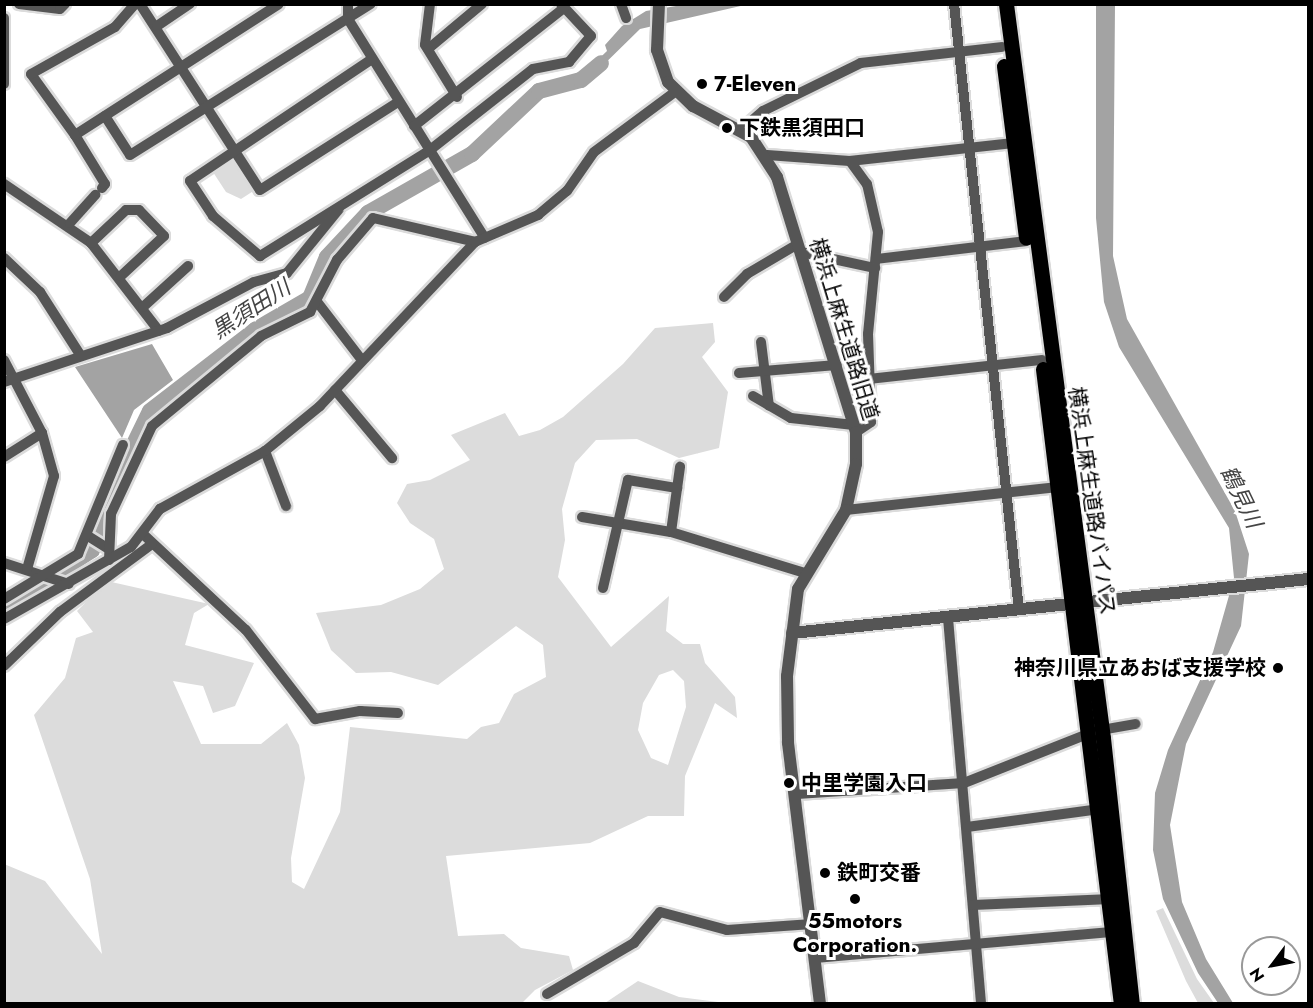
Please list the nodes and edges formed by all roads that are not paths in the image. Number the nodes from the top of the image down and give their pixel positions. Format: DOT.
graph roads {
  1 [pos="19,4"];
  2 [pos="65,4"];
  3 [pos="137,4"];
  4 [pos="190,4"];
  5 [pos="279,4"];
  6 [pos="348,4"];
  7 [pos="371,4"];
  8 [pos="430,4"];
  9 [pos="482,4"];
  10 [pos="621,4"];
  11 [pos="954,4"];
  12 [pos="996,4"];
  13 [pos="1006,4"];
  14 [pos="659,5"];
  15 [pos="562,6"];
  16 [pos="4,18"];
  17 [pos="626,18"];
  18 [pos="348,19"];
  19 [pos="157,26"];
  20 [pos="1002,47"];
  21 [pos="428,49"];
  22 [pos="958,52"];
  23 [pos="372,59"];
  24 [pos="182,66"];
  25 [pos="4,84"];
  26 [pos="676,91"];
  27 [pos="457,97"];
  28 [pos="398,102"];
  29 [pos="207,107"];
  30 [pos="105,116"];
  31 [pos="414,126"];
  32 [pos="741,130"];
  33 [pos="75,135"];
  34 [pos="1013,143"];
  35 [pos="969,149"];
  36 [pos="234,150"];
  37 [pos="431,153"];
  38 [pos="766,155"];
  39 [pos="850,161"];
  40 [pos="4,184"];
  41 [pos="340,207"];
  42 [pos="70,223"];
  43 [pos="480,240"];
  44 [pos="1026,241"];
  45 [pos="91,243"];
  46 [pos="979,247"];
  47 [pos="800,248"];
  48 [pos="4,258"];
  49 [pos="875,263"];
  50 [pos="188,266"];
  51 [pos="121,276"];
  52 [pos="724,297"];
  53 [pos="318,303"];
  54 [pos="143,307"];
  55 [pos="159,331"];
  56 [pos="761,342"];
  57 [pos="81,356"];
  58 [pos="361,359"];
  59 [pos="4,360"];
  60 [pos="1042,360"];
  61 [pos="837,365"];
  62 [pos="992,366"];
  63 [pos="766,372"];
  64 [pos="739,373"];
  65 [pos="16,378"];
  66 [pos="869,379"];
  67 [pos="4,382"];
  68 [pos="335,390"];
  69 [pos="753,396"];
  70 [pos="769,406"];
  71 [pos="855,428"];
  72 [pos="42,433"];
  73 [pos="123,445"];
  74 [pos="265,451"];
  75 [pos="4,457"];
  76 [pos="392,458"];
  77 [pos="680,467"];
  78 [pos="1058,487"];
  79 [pos="677,488"];
  80 [pos="1006,493"];
  81 [pos="286,506"];
  82 [pos="846,510"];
  83 [pos="582,516"];
  84 [pos="616,524"];
  85 [pos="671,532"];
  86 [pos="144,535"];
  87 [pos="88,536"];
  88 [pos="152,544"];
  89 [pos="107,548"];
  90 [pos="109,560"];
  91 [pos="4,563"];
  92 [pos="27,569"];
  93 [pos="805,573"];
  94 [pos="44,575"];
  95 [pos="1308,579"];
  96 [pos="66,582"];
  97 [pos="603,588"];
  98 [pos="4,599"];
  99 [pos="1079,604"];
  100 [pos="1019,610"];
  101 [pos="948,618"];
  102 [pos="4,619"];
  103 [pos="792,633"];
  104 [pos="4,666"];
  105 [pos="398,713"];
  106 [pos="1135,724"];
  107 [pos="1096,732"];
  108 [pos="964,783"];
  109 [pos="797,794"];
  110 [pos="1100,809"];
  111 [pos="967,826"];
  112 [pos="1111,900"];
  113 [pos="973,906"];
  114 [pos="812,924"];
  115 [pos="1114,932"];
  116 [pos="976,944"];
  117 [pos="815,958"];
  118 [pos="547,994"];
  119 [pos="820,1004"];
  120 [pos="981,1004"];
  121 [pos="1121,1004"];
  122 [pos="1132,1004"];
  1 -- 2 [label="street"];
  3 -- 19 [label="street"];
  3 -- 33 [label="street"];
  4 -- 19 [label="street"];
  5 -- 24 [label="street"];
  6 -- 18 [label="street"];
  7 -- 18 [label="street"];
  8 -- 21 [label="street"];
  9 -- 21 [label="street"];
  10 -- 17 [label="street"];
  11 -- 22 [label="street"];
  12 -- 20 [label="main road, 横浜上麻生道路バイパス"];
  13 -- 99 [label="main road, 横浜上麻生道路バイパス"];
  14 -- 26 [label="street, 横浜上麻生道路旧道"];
  15 -- 27 [label="street"];
  15 -- 37 [label="street"];
  16 -- 25 [label="street"];
  18 -- 23 [label="street"];
  18 -- 29 [label="street"];
  19 -- 24 [label="street"];
  20 -- 22 [label="street"];
  20 -- 34 [label="main road, 横浜上麻生道路バイパス"];
  21 -- 27 [label="street"];
  22 -- 32 [label="street"];
  22 -- 35 [label="street"];
  23 -- 28 [label="street"];
  23 -- 36 [label="street"];
  24 -- 29 [label="street"];
  24 -- 30 [label="street"];
  26 -- 32 [label="street, 横浜上麻生道路旧道"];
  26 -- 43 [label="street"];
  27 -- 31 [label="street"];
  28 -- 31 [label="street"];
  28 -- 36 [label="street"];
  29 -- 30 [label="street"];
  29 -- 36 [label="street"];
  30 -- 33 [label="street"];
  31 -- 37 [label="street"];
  32 -- 38 [label="street, 横浜上麻生道路旧道"];
  33 -- 42 [label="street"];
  34 -- 35 [label="street"];
  34 -- 44 [label="main road, 横浜上麻生道路バイパス"];
  35 -- 39 [label="street"];
  35 -- 46 [label="street"];
  36 -- 41 [label="street"];
  37 -- 41 [label="street"];
  37 -- 43 [label="street"];
  38 -- 39 [label="street"];
  38 -- 47 [label="street, 横浜上麻生道路旧道"];
  39 -- 49 [label="street"];
  40 -- 42 [label="street"];
  41 -- 55 [label="street"];
  42 -- 45 [label="street"];
  43 -- 53 [label="street"];
  43 -- 58 [label="street"];
  44 -- 46 [label="street"];
  44 -- 60 [label="main road, 横浜上麻生道路バイパス"];
  45 -- 51 [label="street"];
  45 -- 51 [label="street"];
  46 -- 49 [label="street"];
  46 -- 62 [label="street"];
  47 -- 49 [label="street"];
  47 -- 52 [label="street"];
  47 -- 61 [label="street, 横浜上麻生道路旧道"];
  48 -- 57 [label="street"];
  49 -- 66 [label="street"];
  50 -- 54 [label="street"];
  51 -- 54 [label="street"];
  53 -- 58 [label="street"];
  53 -- 89 [label="street"];
  54 -- 55 [label="street"];
  55 -- 57 [label="street"];
  56 -- 63 [label="street"];
  57 -- 65 [label="street"];
  58 -- 68 [label="street"];
  59 -- 65 [label="street"];
  60 -- 62 [label="street"];
  60 -- 78 [label="main road, 横浜上麻生道路バイパス"];
  61 -- 63 [label="street"];
  61 -- 71 [label="street, 横浜上麻生道路旧道"];
  62 -- 66 [label="street"];
  62 -- 80 [label="street"];
  63 -- 64 [label="street"];
  63 -- 70 [label="street"];
  65 -- 67 [label="street"];
  65 -- 72 [label="street"];
  66 -- 71 [label="street"];
  68 -- 74 [label="street"];
  68 -- 76 [label="street"];
  69 -- 70 [label="street"];
  70 -- 71 [label="street"];
  71 -- 82 [label="street, 横浜上麻生道路旧道"];
  72 -- 75 [label="street"];
  72 -- 92 [label="street"];
  73 -- 87 [label="street"];
  74 -- 81 [label="street"];
  74 -- 86 [label="street"];
  77 -- 79 [label="street"];
  78 -- 80 [label="street"];
  78 -- 99 [label="main road, 横浜上麻生道路バイパス"];
  79 -- 84 [label="street"];
  79 -- 85 [label="street"];
  80 -- 82 [label="street"];
  80 -- 100 [label="street"];
  82 -- 93 [label="street, 横浜上麻生道路旧道"];
  83 -- 84 [label="street"];
  84 -- 85 [label="street"];
  84 -- 97 [label="street"];
  85 -- 93 [label="street"];
  86 -- 88 [label="street"];
  86 -- 90 [label="street"];
  87 -- 89 [label="street"];
  87 -- 94 [label="street"];
  88 -- 104 [label="street"];
  88 -- 105 [label="street"];
  89 -- 90 [label="street"];
  90 -- 96 [label="street"];
  91 -- 92 [label="street"];
  92 -- 94 [label="street"];
  93 -- 103 [label="street, 横浜上麻生道路旧道"];
  94 -- 96 [label="street"];
  94 -- 98 [label="street"];
  95 -- 99 [label="street"];
  96 -- 102 [label="street"];
  99 -- 100 [label="street"];
  99 -- 107 [label="main road, 横浜上麻生道路バイパス"];
  100 -- 101 [label="street"];
  101 -- 103 [label="street"];
  101 -- 108 [label="street"];
  103 -- 109 [label="street, 横浜上麻生道路旧道"];
  106 -- 107 [label="street"];
  107 -- 108 [label="street"];
  107 -- 110 [label="main road, 横浜上麻生道路バイパス"];
  107 -- 122 [label="main road, 横浜上麻生道路バイパス"];
  108 -- 109 [label="street"];
  108 -- 111 [label="street"];
  109 -- 114 [label="street, 横浜上麻生道路旧道"];
  110 -- 111 [label="street"];
  110 -- 112 [label="main road, 横浜上麻生道路バイパス"];
  111 -- 113 [label="street"];
  112 -- 113 [label="street"];
  112 -- 115 [label="main road, 横浜上麻生道路バイパス"];
  113 -- 116 [label="street"];
  114 -- 117 [label="street, 横浜上麻生道路旧道"];
  114 -- 118 [label="street"];
  115 -- 116 [label="street"];
  115 -- 121 [label="main road, 横浜上麻生道路バイパス"];
  116 -- 117 [label="street"];
  116 -- 120 [label="street"];
  117 -- 119 [label="street, 横浜上麻生道路旧道"];
}
